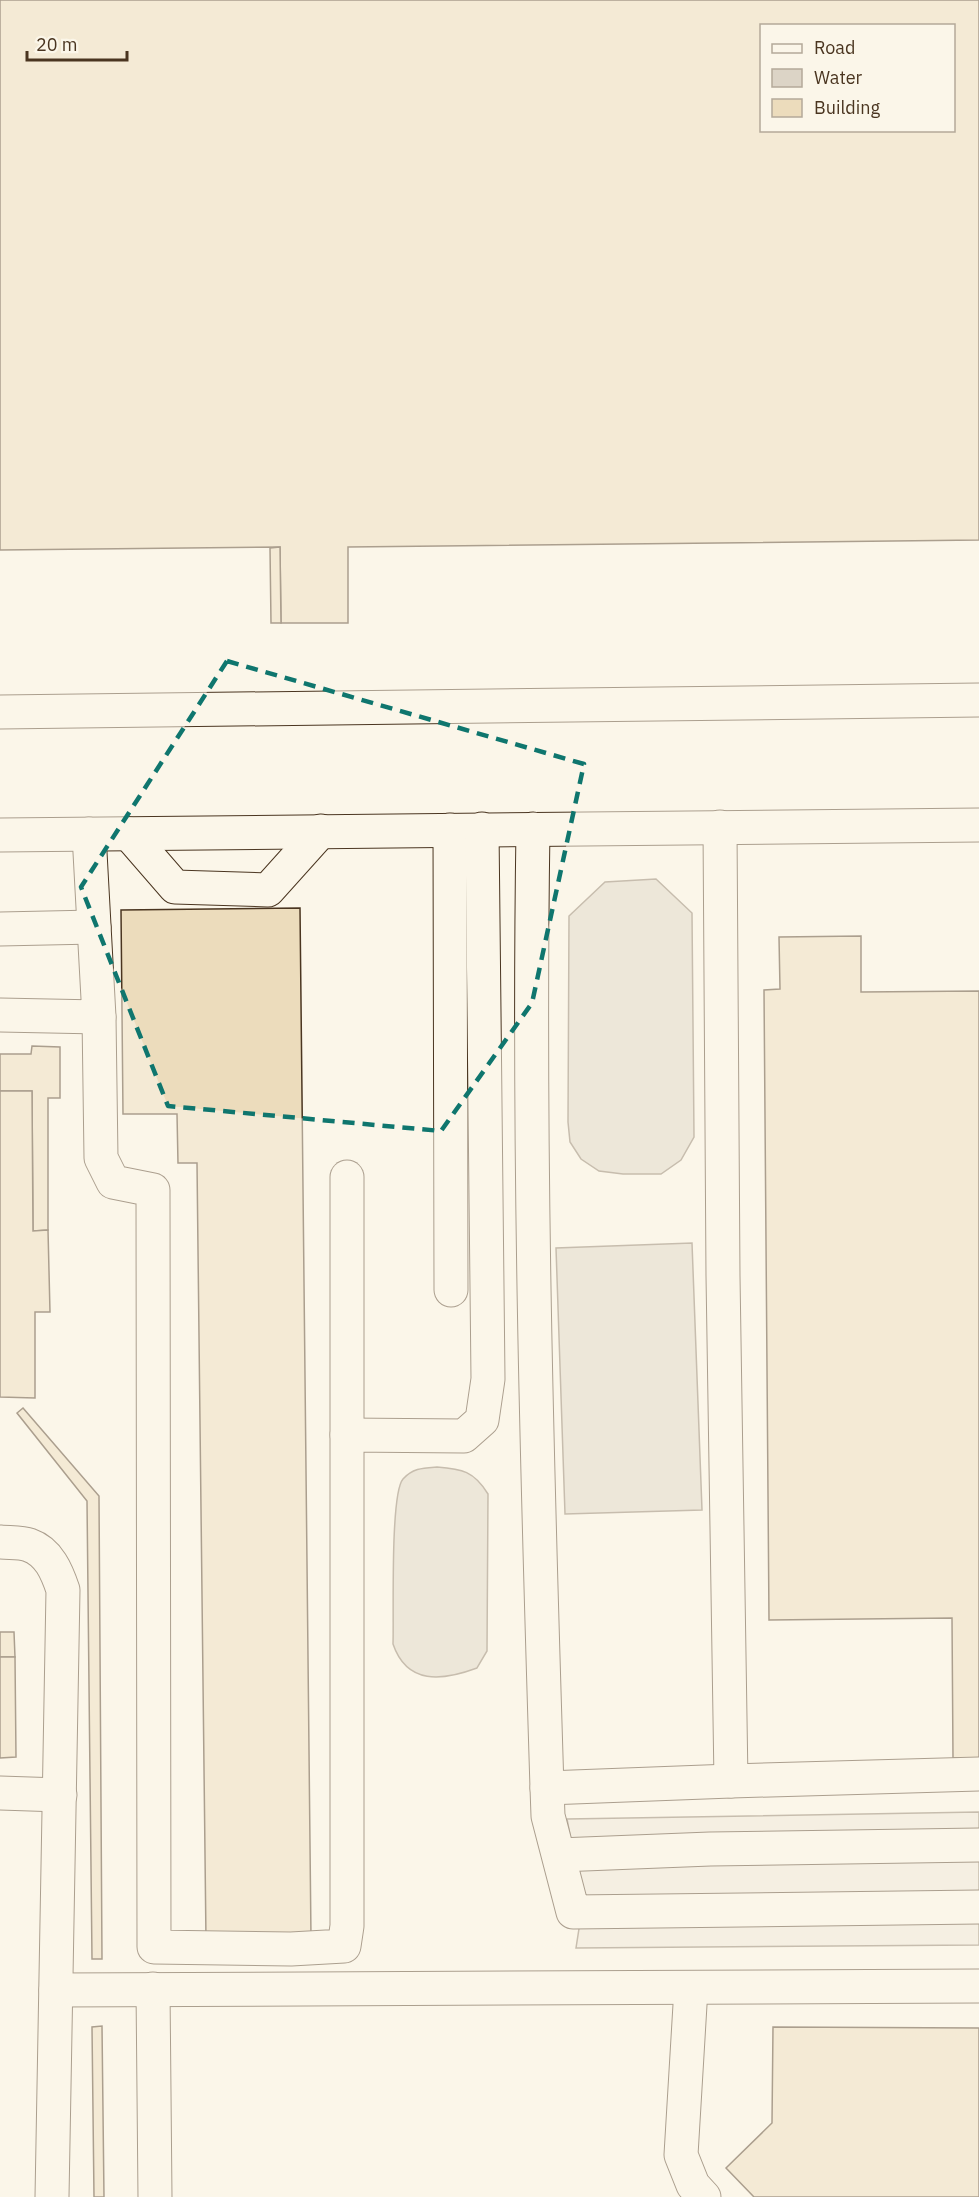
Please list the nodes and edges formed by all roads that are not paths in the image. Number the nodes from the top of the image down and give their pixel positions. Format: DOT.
graph roads {
  1 [pos="979,700"];
  2 [pos="0,712"];
  3 [pos="979,825"];
  4 [pos="720,827"];
  5 [pos="466,829"];
  6 [pos="533,829"];
  7 [pos="321,831"];
  8 [pos="90,834"];
  9 [pos="129,834"];
  10 [pos="0,835"];
  11 [pos="94,927"];
  12 [pos="0,929"];
  13 [pos="0,1015"];
  14 [pos="99,1017"];
  15 [pos="347,1177"];
  16 [pos="451,1290"];
  17 [pos="347,1435"];
  18 [pos="0,1542"];
  19 [pos="979,1774"];
  20 [pos="730,1781"];
  21 [pos="547,1788"];
  22 [pos="0,1793"];
  23 [pos="60,1795"];
  24 [pos="979,1845"];
  25 [pos="559,1855"];
  26 [pos="979,1907"];
  27 [pos="979,1986"];
  28 [pos="691,1988"];
  29 [pos="153,1989"];
  30 [pos="56,1990"];
  31 [pos="52,2197"];
  32 [pos="155,2197"];
  33 [pos="704,2197"];
  1 -- 2 [label="lane"];
  3 -- 4 [label="lane"];
  4 -- 6 [label="lane"];
  4 -- 20 [label="lane"];
  5 -- 6 [label="lane"];
  5 -- 7 [label="lane"];
  5 -- 16 [label="lane"];
  5 -- 17 [label="lane"];
  6 -- 21 [label="lane"];
  7 -- 9 [label="lane"];
  7 -- 9 [label="lane"];
  8 -- 9 [label="lane"];
  8 -- 10 [label="lane"];
  8 -- 11 [label="lane"];
  11 -- 12 [label="lane"];
  11 -- 14 [label="lane"];
  13 -- 14 [label="lane"];
  14 -- 17 [label="lane"];
  15 -- 17 [label="lane"];
  18 -- 23 [label="lane"];
  19 -- 20 [label="lane"];
  20 -- 21 [label="lane"];
  21 -- 25 [label="lane"];
  22 -- 23 [label="lane"];
  23 -- 30 [label="lane"];
  24 -- 25 [label="lane"];
  25 -- 26 [label="lane"];
  27 -- 28 [label="lane"];
  28 -- 29 [label="lane"];
  28 -- 33 [label="lane"];
  29 -- 30 [label="lane"];
  29 -- 32 [label="lane"];
  30 -- 31 [label="lane"];
}
